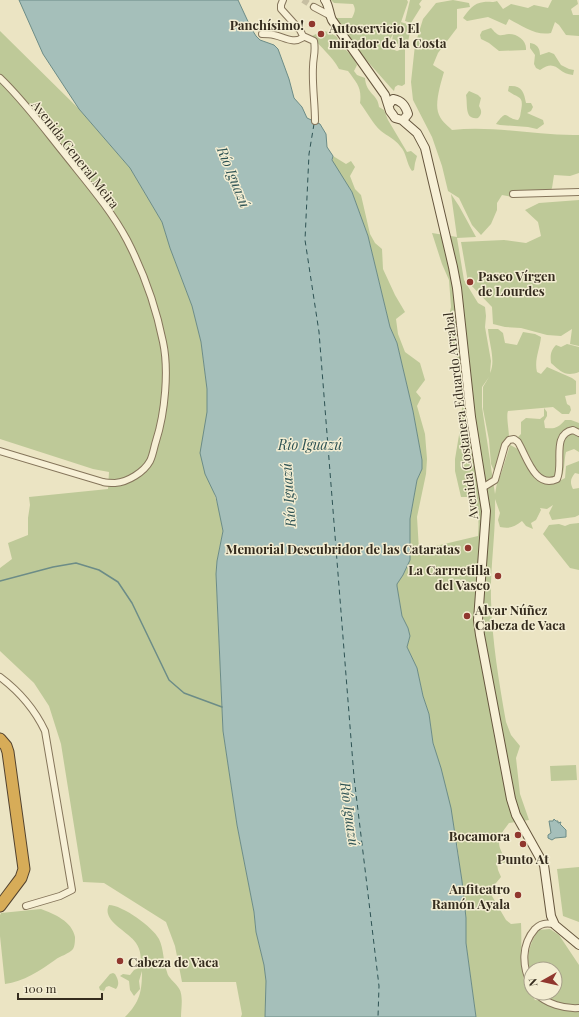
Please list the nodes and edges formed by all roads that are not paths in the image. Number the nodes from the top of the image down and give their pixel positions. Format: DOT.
graph roads {
  1 [pos="283,0"];
  2 [pos="324,0"];
  3 [pos="314,7"];
  4 [pos="329,15"];
  5 [pos="262,34"];
  6 [pos="303,36"];
  7 [pos="0,78"];
  8 [pos="389,100"];
  9 [pos="402,120"];
  10 [pos="315,121"];
  11 [pos="579,192"];
  12 [pos="513,194"];
  13 [pos="579,433"];
  14 [pos="0,451"];
  15 [pos="482,488"];
  16 [pos="0,677"];
  17 [pos="0,739"];
  18 [pos="0,906"];
  19 [pos="26,906"];
  20 [pos="555,925"];
  21 [pos="576,938"];
  22 [pos="579,945"];
  23 [pos="524,961"];
  24 [pos="547,1001"];
  25 [pos="579,1008"];
  1 -- 6 [label="street"];
  2 -- 4 [label="main road"];
  3 -- 4 [label="street"];
  4 -- 8 [label="main road"];
  5 -- 6 [label="street"];
  6 -- 10 [label="street"];
  7 -- 14 [label="street, Avenida General Meira"];
  8 -- 9 [label="main road, Avenida Costanera Eduardo Arrabal"];
  8 -- 9 [label="main road"];
  9 -- 15 [label="main road, Avenida Costanera Eduardo Arrabal"];
  11 -- 12 [label="street"];
  13 -- 15 [label="street"];
  15 -- 20 [label="main road, Avenida Costanera Eduardo Arrabal"];
  16 -- 19 [label="street"];
  17 -- 18 [label="highway"];
  20 -- 21 [label="main road"];
  20 -- 23 [label="street"];
  21 -- 22 [label="main road"];
  24 -- 25 [label="street"];
}
